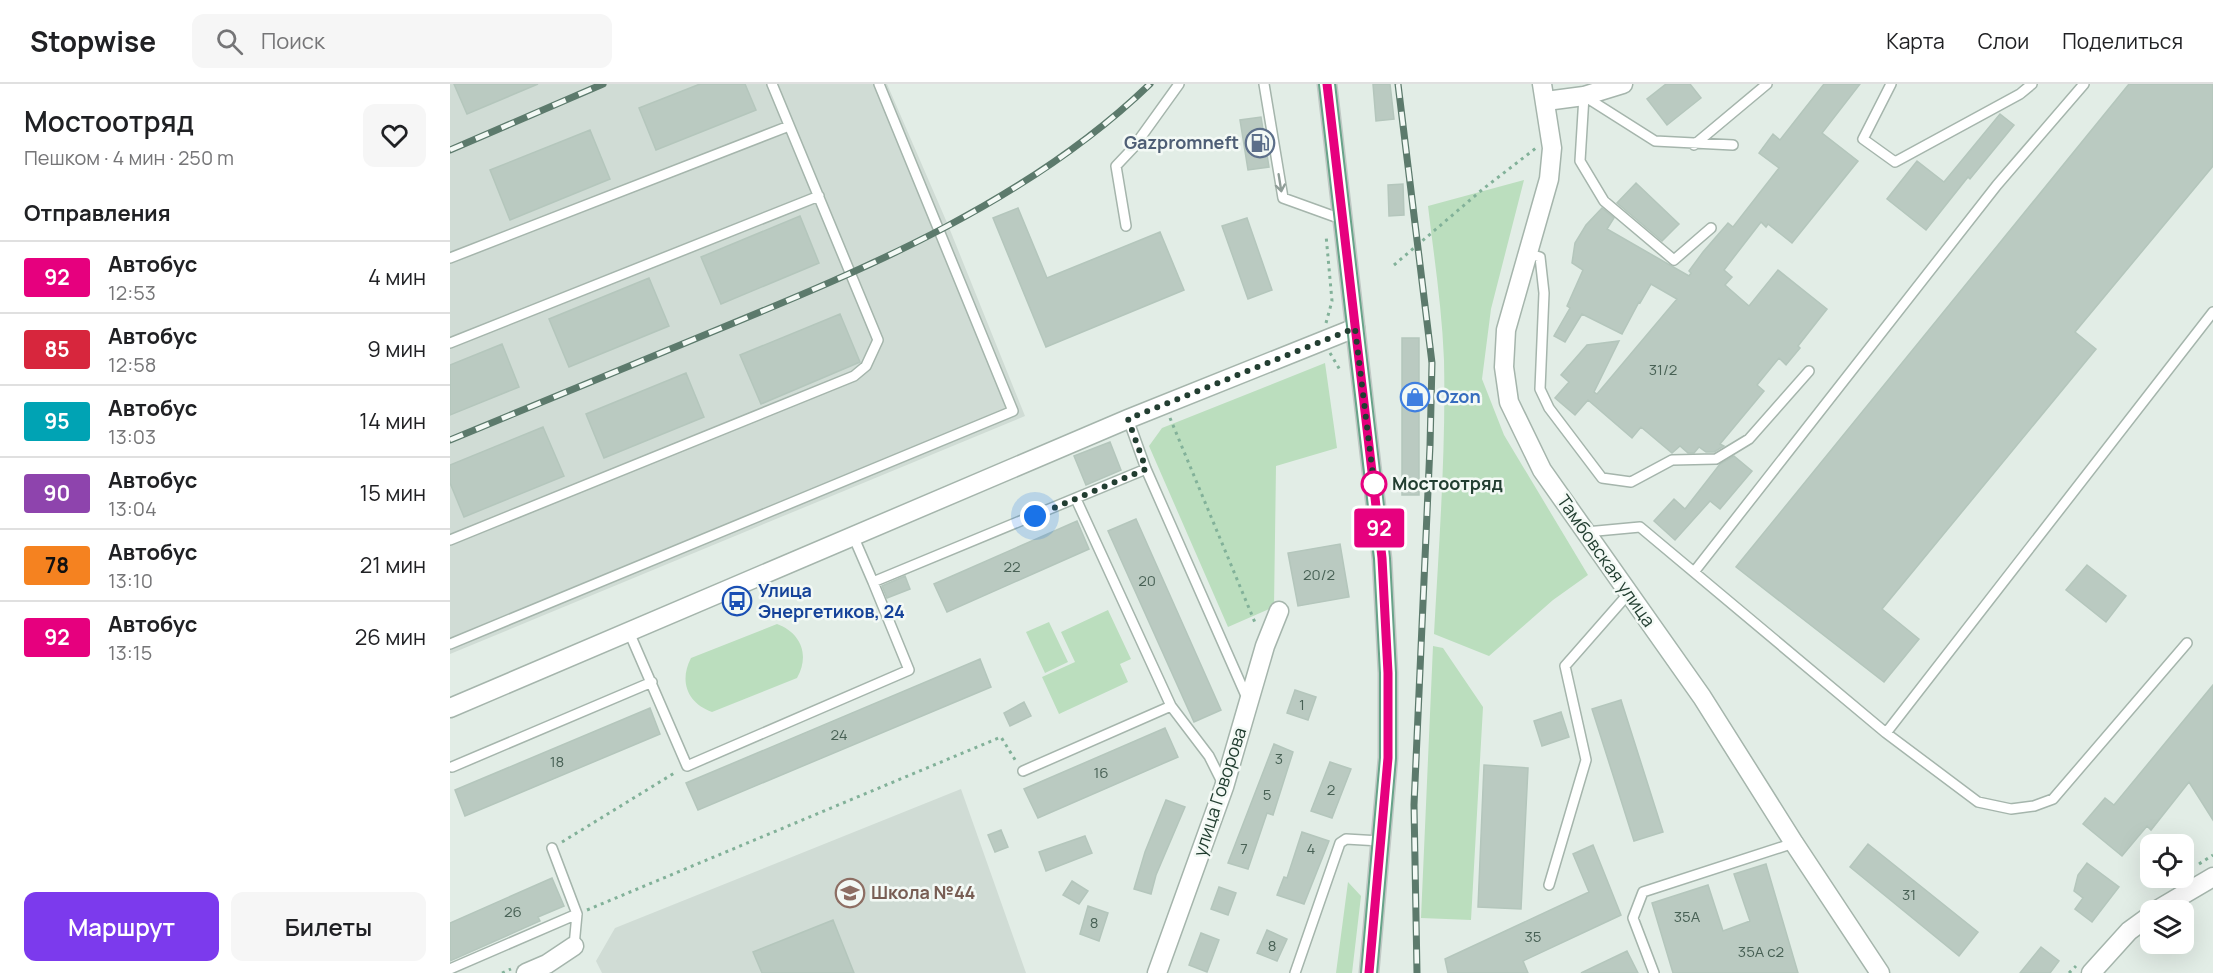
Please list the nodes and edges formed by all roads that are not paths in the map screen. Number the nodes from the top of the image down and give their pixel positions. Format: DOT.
graph roads {
  1 [pos="772,84"];
  2 [pos="879,84"];
  3 [pos="1179,84"];
  4 [pos="1264,84"];
  5 [pos="1327,84"];
  6 [pos="1623,84"];
  7 [pos="1767,84"];
  8 [pos="1891,84"];
  9 [pos="2032,84"];
  10 [pos="2084,84"];
  11 [pos="1544,92"];
  12 [pos="1584,96"];
  13 [pos="789,126"];
  14 [pos="1694,145"];
  15 [pos="1733,145"];
  16 [pos="819,196"];
  17 [pos="1344,220"];
  18 [pos="1126,226"];
  19 [pos="1711,228"];
  20 [pos="1529,254"];
  21 [pos="450,258"];
  22 [pos="2213,312"];
  23 [pos="1355,328"];
  24 [pos="450,343"];
  25 [pos="1809,371"];
  26 [pos="1128,419"];
  27 [pos="1146,469"];
  28 [pos="1076,499"];
  29 [pos="1583,532"];
  30 [pos="854,537"];
  31 [pos="450,540"];
  32 [pos="1694,572"];
  33 [pos="873,582"];
  34 [pos="1629,593"];
  35 [pos="1279,611"];
  36 [pos="629,632"];
  37 [pos="2187,643"];
  38 [pos="450,644"];
  39 [pos="652,682"];
  40 [pos="1248,702"];
  41 [pos="1171,706"];
  42 [pos="450,708"];
  43 [pos="1886,733"];
  44 [pos="452,767"];
  45 [pos="1023,771"];
  46 [pos="1224,787"];
  47 [pos="1380,841"];
  48 [pos="1794,843"];
  49 [pos="552,848"];
  50 [pos="2213,877"];
  51 [pos="1549,885"];
  52 [pos="2174,900"];
  53 [pos="577,914"];
  54 [pos="2140,924"];
  55 [pos="574,946"];
  56 [pos="450,969"];
  57 [pos="526,973"];
  58 [pos="1157,973"];
  59 [pos="1295,973"];
  60 [pos="1369,973"];
  61 [pos="1654,973"];
  62 [pos="1880,973"];
  63 [pos="2091,973"];
  1 -- 13 [label="lane"];
  2 -- 38 [label="lane"];
  3 -- 18 [label="lane"];
  4 -- 17 [label="lane, one-way"];
  5 -- 17 [label="main road"];
  6 -- 12 [label="street, Тамбовская улица"];
  7 -- 14 [label="lane"];
  8 -- 9 [label="lane"];
  10 -- 32 [label="lane"];
  11 -- 12 [label="street, Тамбовская улица"];
  11 -- 20 [label="street, Тамбовская улица"];
  12 -- 14 [label="lane"];
  12 -- 19 [label="lane"];
  13 -- 16 [label="lane"];
  13 -- 21 [label="lane"];
  14 -- 15 [label="lane"];
  16 -- 24 [label="lane"];
  16 -- 31 [label="lane"];
  17 -- 23 [label="main road"];
  20 -- 25 [label="lane"];
  20 -- 29 [label="street, Тамбовская улица"];
  22 -- 43 [label="lane"];
  23 -- 26 [label="street"];
  23 -- 47 [label="main road"];
  26 -- 27 [label="lane"];
  26 -- 30 [label="street"];
  27 -- 28 [label="lane"];
  27 -- 40 [label="lane"];
  28 -- 33 [label="lane"];
  28 -- 41 [label="lane"];
  29 -- 32 [label="lane"];
  29 -- 34 [label="street, Тамбовская улица"];
  30 -- 33 [label="lane"];
  30 -- 36 [label="street"];
  32 -- 43 [label="lane"];
  33 -- 39 [label="lane"];
  34 -- 48 [label="street, Тамбовская улица"];
  34 -- 51 [label="lane"];
  35 -- 40 [label="street, улица Говорова"];
  36 -- 39 [label="lane"];
  36 -- 42 [label="street"];
  37 -- 43 [label="lane"];
  39 -- 44 [label="lane"];
  40 -- 46 [label="street, улица Говорова"];
  41 -- 45 [label="lane"];
  41 -- 46 [label="lane"];
  46 -- 58 [label="street, улица Говорова"];
  47 -- 59 [label="lane"];
  47 -- 60 [label="main road"];
  48 -- 61 [label="lane"];
  48 -- 62 [label="street, Тамбовская улица"];
  49 -- 53 [label="lane"];
  50 -- 52 [label="street"];
  53 -- 55 [label="lane"];
  53 -- 56 [label="lane"];
  54 -- 63 [label="street"];
  55 -- 57 [label="street"];
}
